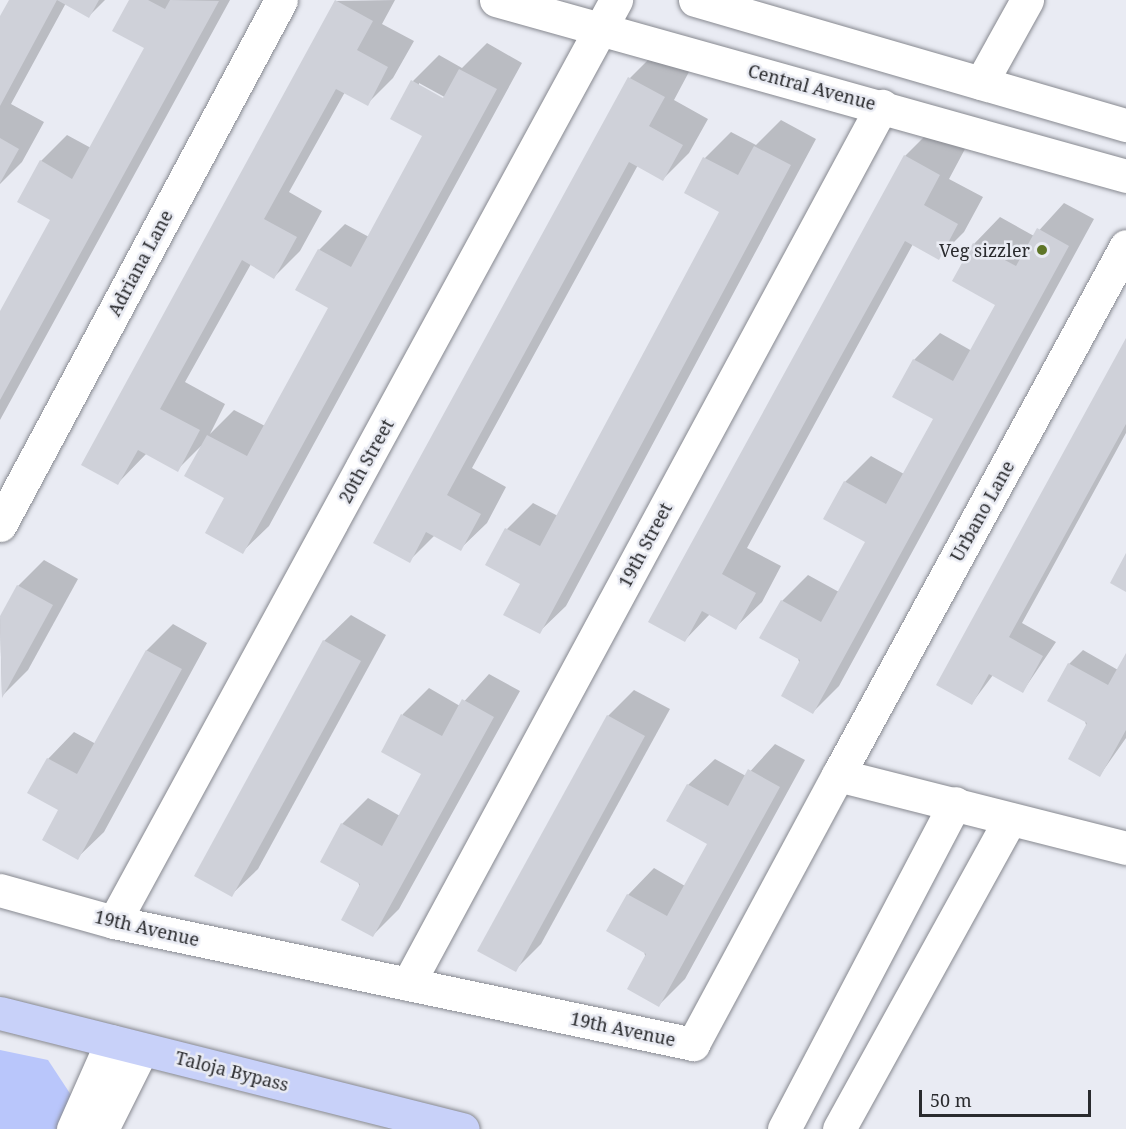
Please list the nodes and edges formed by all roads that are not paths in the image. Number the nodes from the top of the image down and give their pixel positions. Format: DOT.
graph roads {
  1 [pos="281,0"];
  2 [pos="496,0"];
  3 [pos="616,0"];
  4 [pos="695,0"];
  5 [pos="1027,0"];
  6 [pos="602,29"];
  7 [pos="981,83"];
  8 [pos="882,106"];
  9 [pos="1126,125"];
  10 [pos="1126,176"];
  11 [pos="1126,246"];
  12 [pos="0,525"];
  13 [pos="838,775"];
  14 [pos="955,803"];
  15 [pos="1010,819"];
  16 [pos="1123,841"];
  17 [pos="0,890"];
  18 [pos="114,922"];
  19 [pos="408,984"];
  20 [pos="0,1012"];
  21 [pos="127,1045"];
  22 [pos="73,1129"];
  23 [pos="102,1129"];
  24 [pos="464,1129"];
  25 [pos="784,1129"];
  26 [pos="839,1129"];
  1 -- 12 [label="street, Adriana Lane"];
  2 -- 6 [label="street, Central Avenue"];
  3 -- 6 [label="street, 20th Street"];
  4 -- 7 [label="street"];
  5 -- 7 [label="street"];
  6 -- 8 [label="street, Central Avenue"];
  6 -- 18 [label="street, 20th Street"];
  7 -- 9 [label="street"];
  8 -- 10 [label="street, Central Avenue"];
  8 -- 19 [label="street, 19th Street"];
  11 -- 13 [label="street, Urbano Lane"];
  13 -- 14 [label="street"];
  13 -- 19 [label="street, 19th Avenue"];
  14 -- 15 [label="street"];
  14 -- 25 [label="street"];
  15 -- 16 [label="street"];
  15 -- 26 [label="street"];
  17 -- 18 [label="street, 19th Avenue"];
  18 -- 19 [label="street, 19th Avenue"];
  20 -- 21 [label="main road, Taloja Bypass"];
  21 -- 22 [label="street"];
  21 -- 23 [label="street"];
  21 -- 24 [label="main road, Taloja Bypass"];
}
